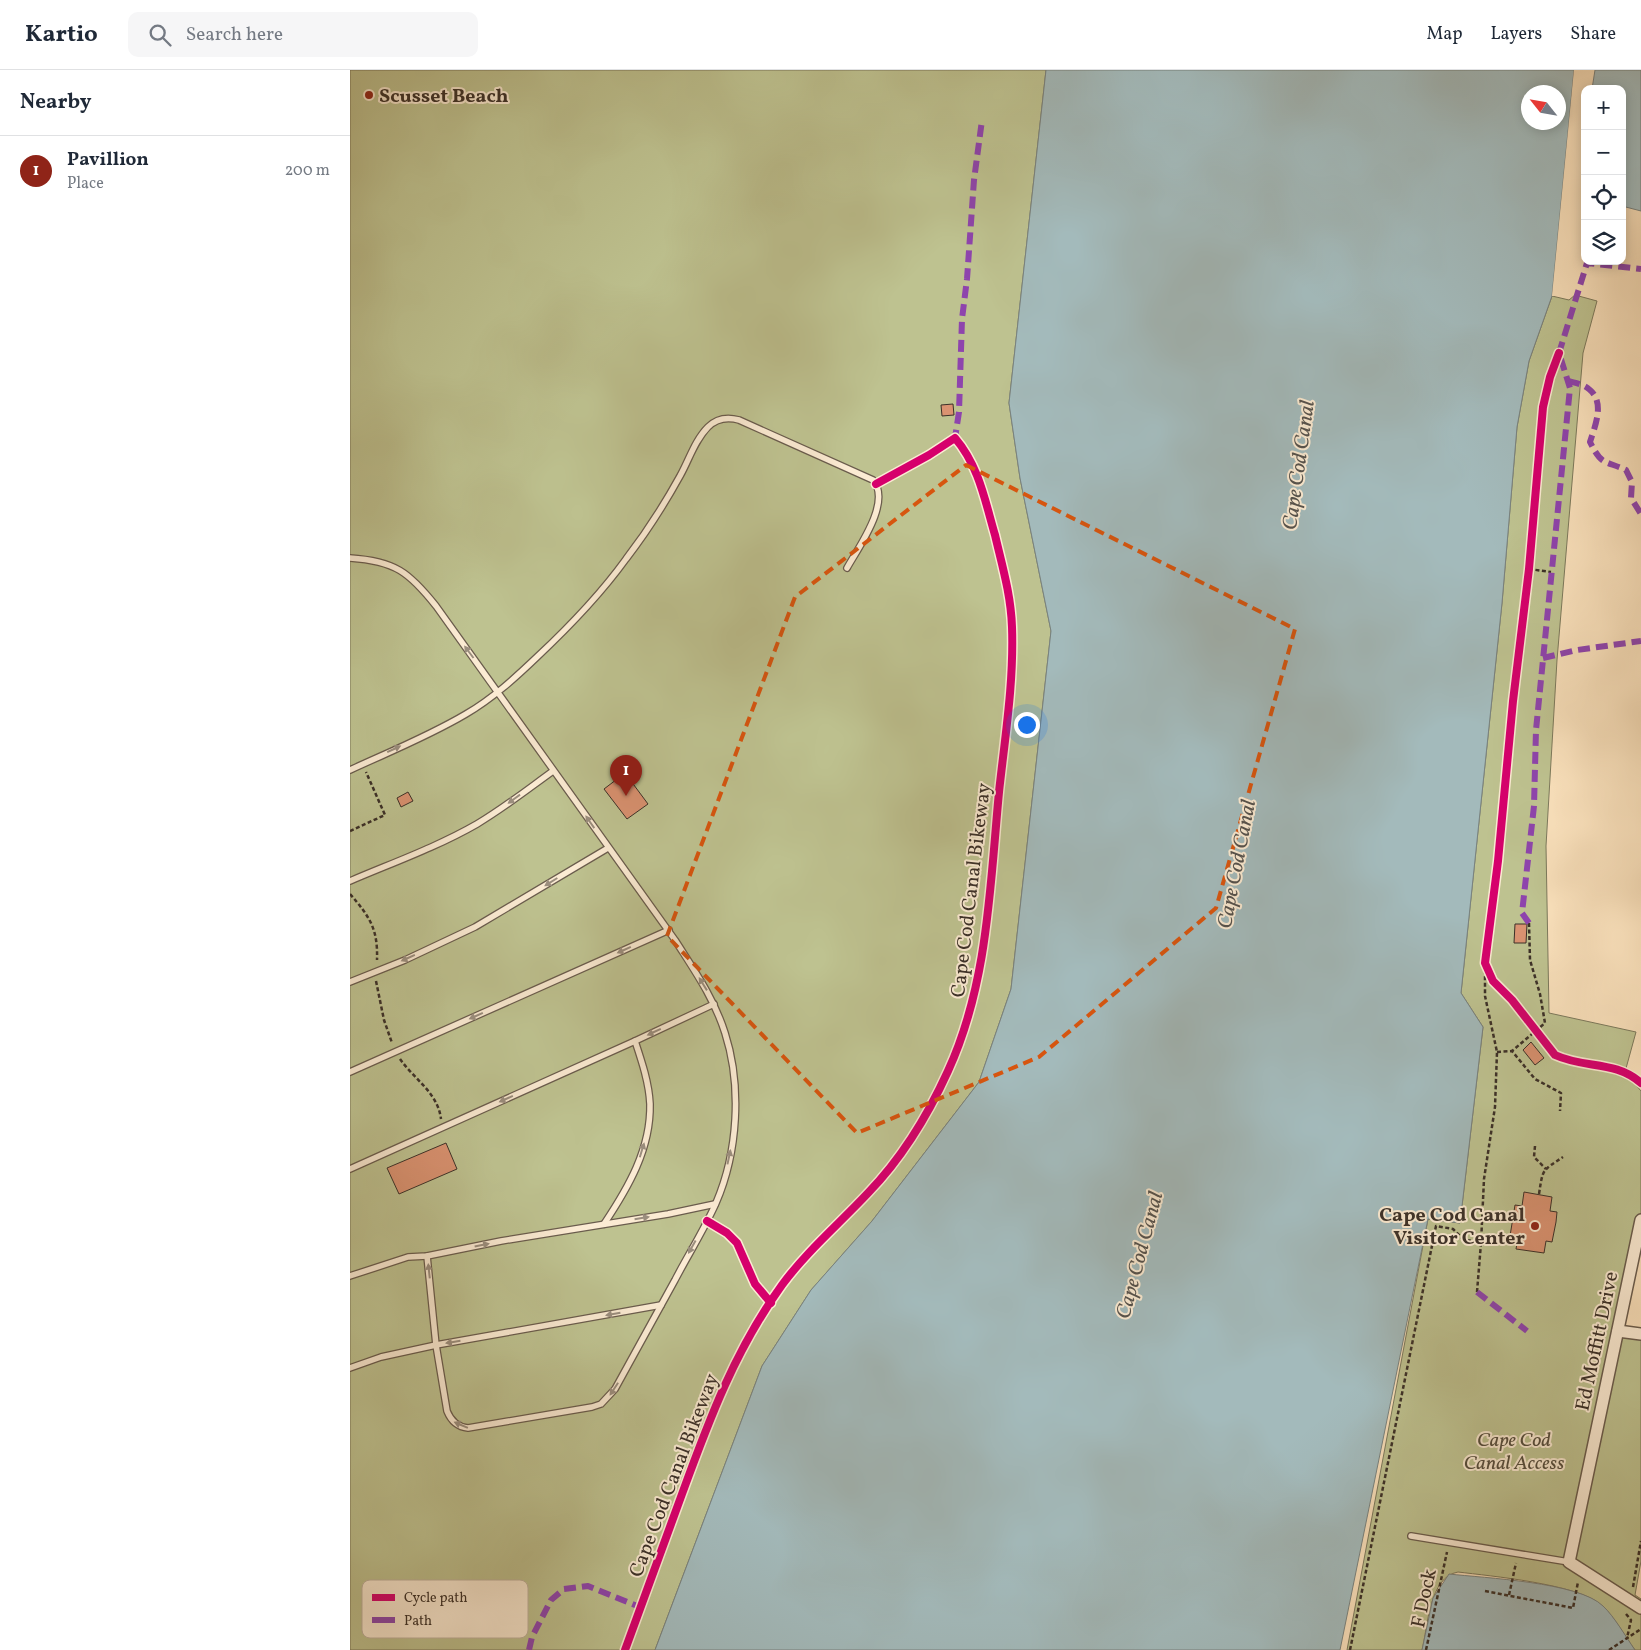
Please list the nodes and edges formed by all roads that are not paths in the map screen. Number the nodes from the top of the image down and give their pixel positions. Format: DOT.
graph roads {
  1 [pos="350,558"];
  2 [pos="847,568"];
  3 [pos="498,692"];
  4 [pos="350,770"];
  5 [pos="553,771"];
  6 [pos="608,848"];
  7 [pos="350,881"];
  8 [pos="669,930"];
  9 [pos="350,982"];
  10 [pos="714,1004"];
  11 [pos="635,1041"];
  12 [pos="350,1072"];
  13 [pos="350,1168"];
  14 [pos="715,1204"];
  15 [pos="1641,1220"];
  16 [pos="604,1224"];
  17 [pos="427,1256"];
  18 [pos="350,1276"];
  19 [pos="661,1305"];
  20 [pos="1618,1331"];
  21 [pos="1641,1334"];
  22 [pos="436,1344"];
  23 [pos="350,1368"];
  24 [pos="1411,1536"];
  25 [pos="1569,1562"];
  26 [pos="1640,1607"];
  3 -- 1 [label="lane, one-way"];
  2 -- 3 [label="lane"];
  4 -- 3 [label="lane, one-way"];
  3 -- 5 [label="lane"];
  6 -- 5 [label="lane, one-way"];
  5 -- 7 [label="lane, one-way"];
  6 -- 8 [label="lane"];
  6 -- 9 [label="lane, one-way"];
  10 -- 8 [label="lane, one-way"];
  8 -- 12 [label="lane, one-way"];
  10 -- 11 [label="lane, one-way"];
  14 -- 10 [label="lane, one-way"];
  11 -- 13 [label="lane, one-way"];
  16 -- 11 [label="lane, one-way"];
  16 -- 14 [label="lane, one-way"];
  14 -- 19 [label="lane, one-way"];
  15 -- 20 [label="street, Ed Moffitt Drive"];
  17 -- 16 [label="lane, one-way"];
  17 -- 18 [label="lane"];
  22 -- 17 [label="lane, one-way"];
  19 -- 22 [label="lane, one-way"];
  19 -- 22 [label="lane, one-way"];
  20 -- 21 [label="street"];
  20 -- 25 [label="street, Ed Moffitt Drive"];
  22 -- 23 [label="lane"];
  24 -- 25 [label="lane"];
  25 -- 26 [label="street"];
}
